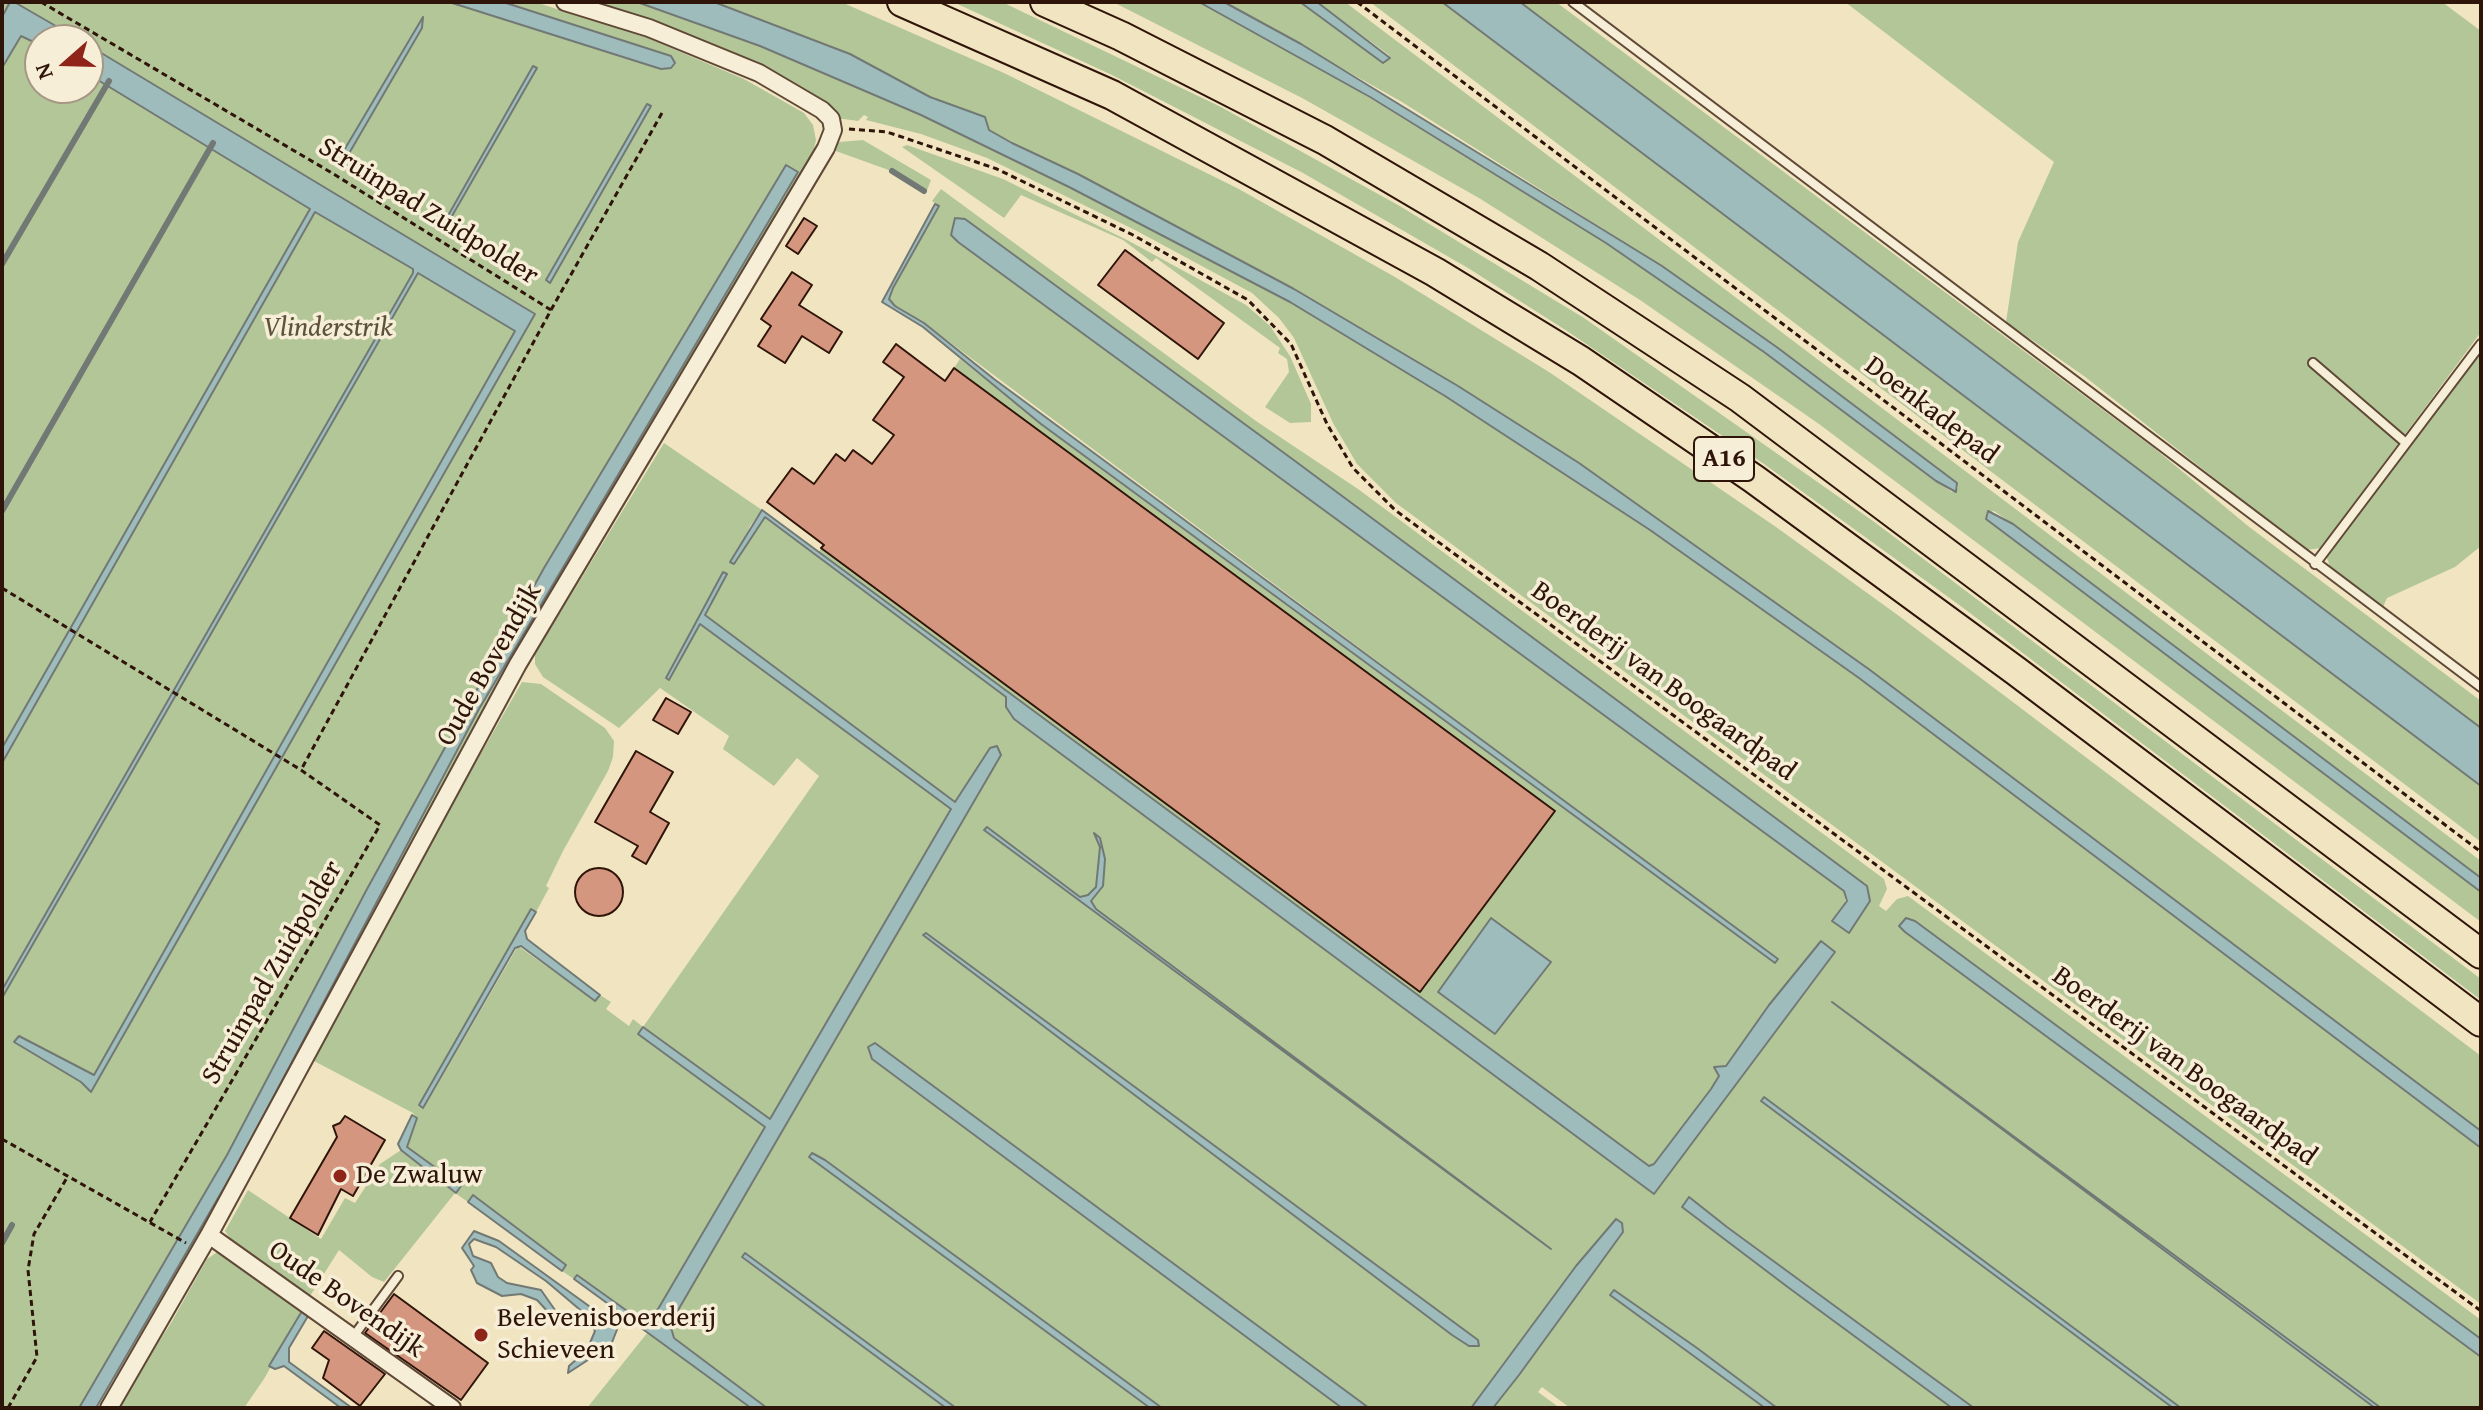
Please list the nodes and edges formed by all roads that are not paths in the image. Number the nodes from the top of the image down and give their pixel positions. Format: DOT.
graph roads {
  1 [pos="565,2"];
  2 [pos="902,2"];
  3 [pos="1045,2"];
  4 [pos="1573,2"];
  5 [pos="2481,344"];
  6 [pos="2313,363"];
  7 [pos="2406,443"];
  8 [pos="2315,564"];
  9 [pos="2481,687"];
  10 [pos="2481,954"];
  11 [pos="2481,1022"];
  12 [pos="209,1235"];
  13 [pos="398,1276"];
  14 [pos="353,1337"];
  15 [pos="109,1408"];
  16 [pos="452,1408"];
  1 -- 12 [label="street, Oude Bovendijk"];
  2 -- 11 [label="highway, A16"];
  3 -- 10 [label="highway, A16"];
  4 -- 8 [label="lane"];
  5 -- 7 [label="lane"];
  6 -- 7 [label="lane"];
  7 -- 8 [label="lane"];
  8 -- 9 [label="lane"];
  12 -- 14 [label="street, Oude Bovendijk"];
  12 -- 15 [label="street, Oude Bovendijk"];
  13 -- 14 [label="lane"];
  14 -- 16 [label="street, Oude Bovendijk"];
}
